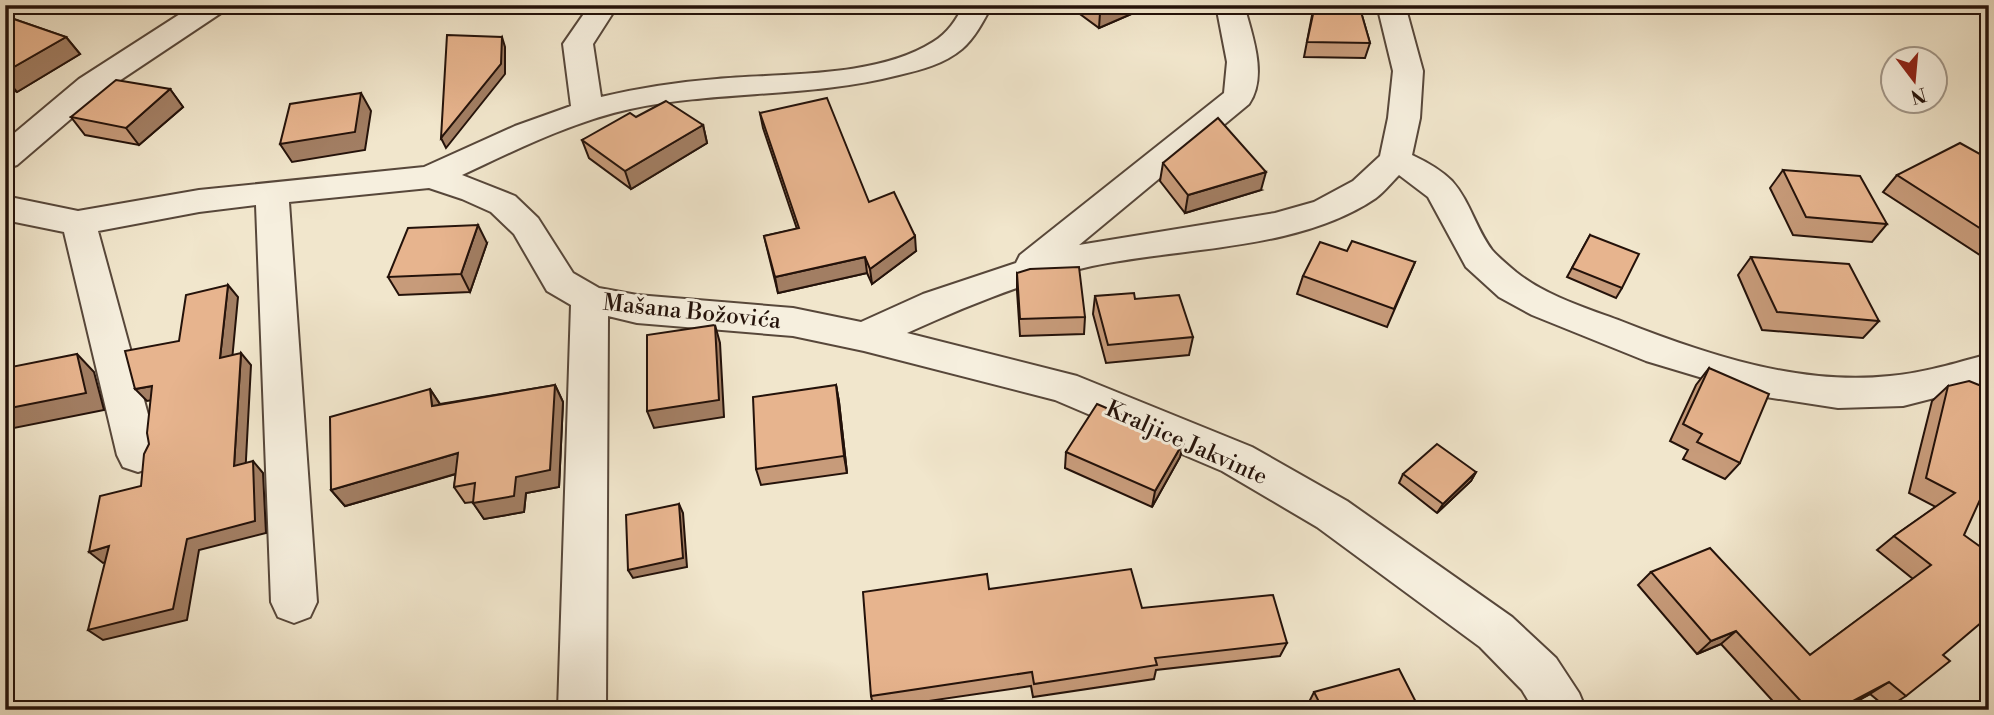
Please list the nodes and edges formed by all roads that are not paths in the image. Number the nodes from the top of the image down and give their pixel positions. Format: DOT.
graph roads {
  1 [pos="214,5"];
  2 [pos="604,5"];
  3 [pos="978,5"];
  4 [pos="1230,5"];
  5 [pos="1391,5"];
  6 [pos="587,110"];
  7 [pos="5,158"];
  8 [pos="1395,160"];
  9 [pos="429,177"];
  10 [pos="272,192"];
  11 [pos="5,208"];
  12 [pos="78,223"];
  13 [pos="1021,274"];
  14 [pos="590,299"];
  15 [pos="864,337"];
  16 [pos="1989,369"];
  17 [pos="138,455"];
  18 [pos="294,601"];
  19 [pos="582,710"];
  20 [pos="1562,710"];
  1 -- 7 [label="street"];
  2 -- 6 [label="street"];
  3 -- 6 [label="street"];
  4 -- 13 [label="street"];
  5 -- 8 [label="street"];
  6 -- 9 [label="street"];
  8 -- 13 [label="street"];
  8 -- 16 [label="street"];
  9 -- 10 [label="street, Mašana Božovića"];
  9 -- 14 [label="street, Mašana Božovića"];
  10 -- 12 [label="street, Mašana Božovića"];
  10 -- 18 [label="street"];
  11 -- 12 [label="street, Mašana Božovića"];
  12 -- 17 [label="street"];
  13 -- 15 [label="street"];
  14 -- 15 [label="street, Mašana Božovića"];
  14 -- 19 [label="street"];
  15 -- 20 [label="street, Kraljice Jakvinte"];
}
